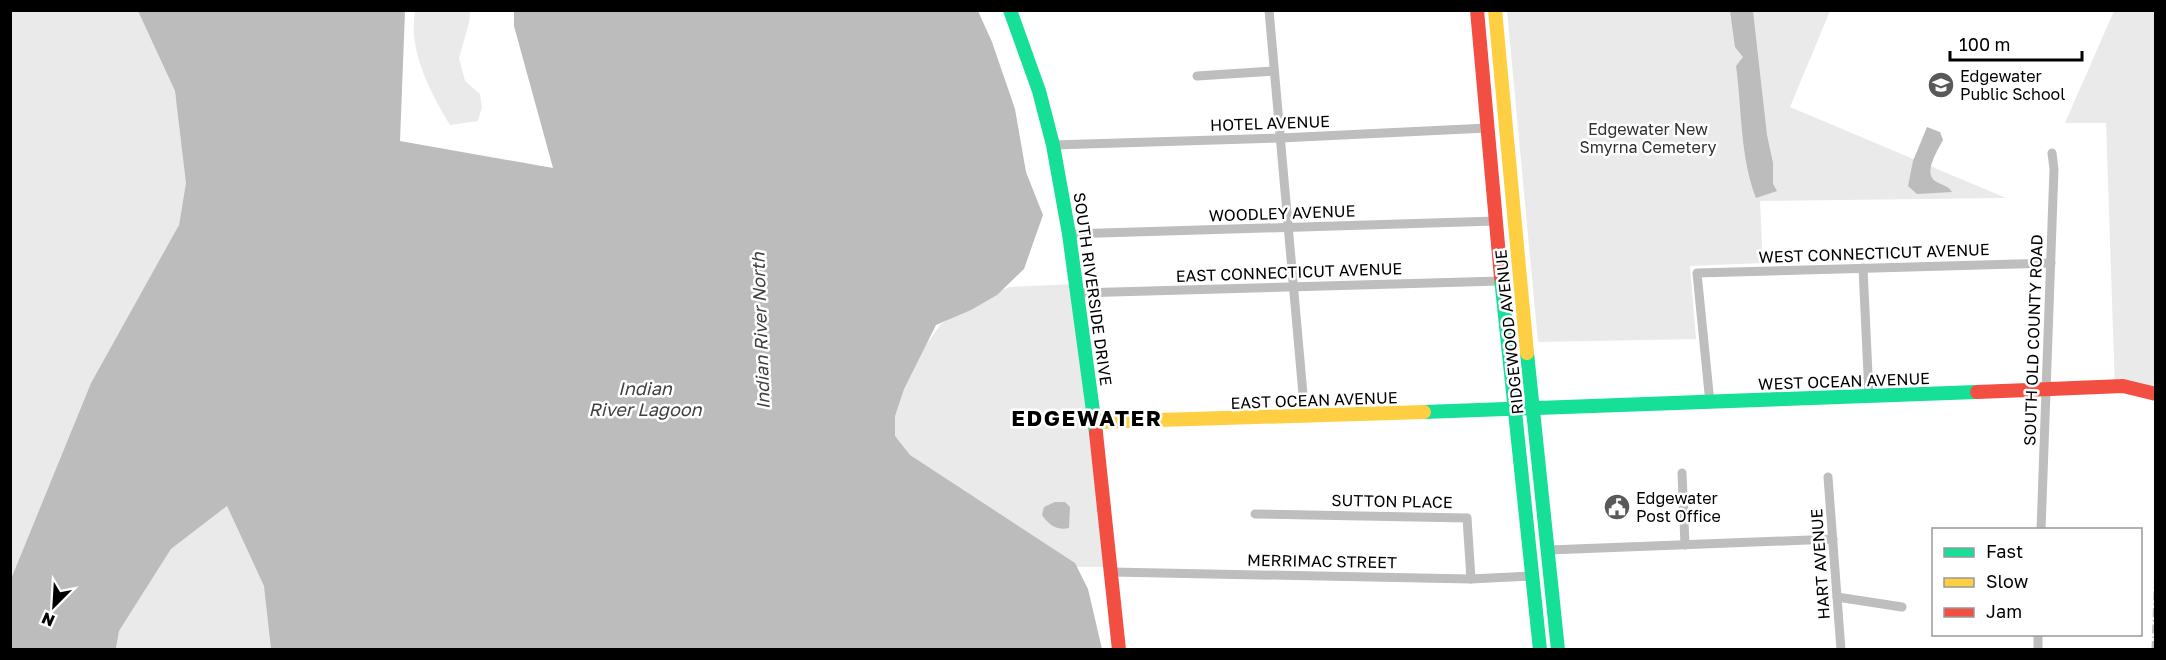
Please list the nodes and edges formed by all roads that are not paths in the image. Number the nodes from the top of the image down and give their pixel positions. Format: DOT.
graph roads {
  1 [pos="1010,10"];
  2 [pos="1269,10"];
  3 [pos="1477,10"];
  4 [pos="1486,10"];
  5 [pos="1496,10"];
  6 [pos="1274,71"];
  7 [pos="1197,76"];
  8 [pos="1504,106"];
  9 [pos="1487,128"];
  10 [pos="1281,138"];
  11 [pos="1053,145"];
  12 [pos="2052,153"];
  13 [pos="1496,221"];
  14 [pos="1287,228"];
  15 [pos="1069,234"];
  16 [pos="2051,263"];
  17 [pos="1863,268"];
  18 [pos="1501,281"];
  19 [pos="1293,287"];
  20 [pos="1078,293"];
  21 [pos="2045,389"];
  22 [pos="2156,394"];
  23 [pos="1869,396"];
  24 [pos="1710,403"];
  25 [pos="1515,409"];
  26 [pos="1533,409"];
  27 [pos="1305,417"];
  28 [pos="1095,422"];
  29 [pos="1682,472"];
  30 [pos="1828,477"];
  31 [pos="1256,514"];
  32 [pos="2041,528"];
  33 [pos="1833,539"];
  34 [pos="1685,545"];
  35 [pos="1549,550"];
  36 [pos="1111,572"];
  37 [pos="1533,576"];
  38 [pos="1471,579"];
  39 [pos="1837,597"];
  40 [pos="1902,607"];
  41 [pos="1542,647"];
  42 [pos="1119,650"];
  43 [pos="1558,650"];
  44 [pos="1841,650"];
  1 -- 11 [label="street, SOUTH RIVERSIDE DRIVE"];
  2 -- 6 [label="street"];
  3 -- 9 [label="street, RIDGEWOOD AVENUE"];
  4 -- 8 [label="street"];
  5 -- 8 [label="street, RIDGEWOOD AVENUE"];
  6 -- 7 [label="street"];
  6 -- 10 [label="street"];
  8 -- 26 [label="street, RIDGEWOOD AVENUE"];
  9 -- 10 [label="street, HOTEL AVENUE"];
  9 -- 13 [label="street, RIDGEWOOD AVENUE"];
  10 -- 11 [label="street, HOTEL AVENUE"];
  10 -- 14 [label="street"];
  11 -- 15 [label="street, SOUTH RIVERSIDE DRIVE"];
  12 -- 16 [label="street, SOUTH OLD COUNTY ROAD"];
  13 -- 14 [label="street, WOODLEY AVENUE"];
  13 -- 18 [label="street, RIDGEWOOD AVENUE"];
  14 -- 15 [label="street, WOODLEY AVENUE"];
  14 -- 19 [label="street"];
  15 -- 20 [label="street, SOUTH RIVERSIDE DRIVE"];
  16 -- 17 [label="street, WEST CONNECTICUT AVENUE"];
  16 -- 21 [label="street, SOUTH OLD COUNTY ROAD"];
  17 -- 23 [label="street"];
  17 -- 24 [label="street, WEST CONNECTICUT AVENUE"];
  18 -- 19 [label="street, EAST CONNECTICUT AVENUE"];
  18 -- 25 [label="street, RIDGEWOOD AVENUE"];
  19 -- 20 [label="street, EAST CONNECTICUT AVENUE"];
  19 -- 27 [label="street"];
  20 -- 28 [label="street, SOUTH RIVERSIDE DRIVE"];
  21 -- 22 [label="street, WEST OCEAN AVENUE"];
  21 -- 23 [label="street, WEST OCEAN AVENUE"];
  21 -- 32 [label="street, SOUTH OLD COUNTY ROAD"];
  23 -- 24 [label="street, WEST OCEAN AVENUE"];
  24 -- 26 [label="street, WEST OCEAN AVENUE"];
  25 -- 26 [label="street, EAST OCEAN AVENUE"];
  25 -- 27 [label="street, EAST OCEAN AVENUE"];
  25 -- 37 [label="street, RIDGEWOOD AVENUE"];
  26 -- 35 [label="street, RIDGEWOOD AVENUE"];
  27 -- 28 [label="street, EAST OCEAN AVENUE"];
  28 -- 36 [label="street, SOUTH RIVERSIDE DRIVE"];
  29 -- 34 [label="street"];
  30 -- 33 [label="street, HART AVENUE"];
  31 -- 38 [label="street, SUTTON PLACE"];
  33 -- 34 [label="street"];
  33 -- 39 [label="street, HART AVENUE"];
  34 -- 35 [label="street"];
  35 -- 43 [label="street, RIDGEWOOD AVENUE"];
  36 -- 38 [label="street, MERRIMAC STREET"];
  36 -- 42 [label="street, SOUTH RIVERSIDE DRIVE"];
  37 -- 38 [label="street, MERRIMAC STREET"];
  37 -- 41 [label="street, RIDGEWOOD AVENUE"];
  39 -- 40 [label="street"];
  39 -- 44 [label="street, HART AVENUE"];
}
